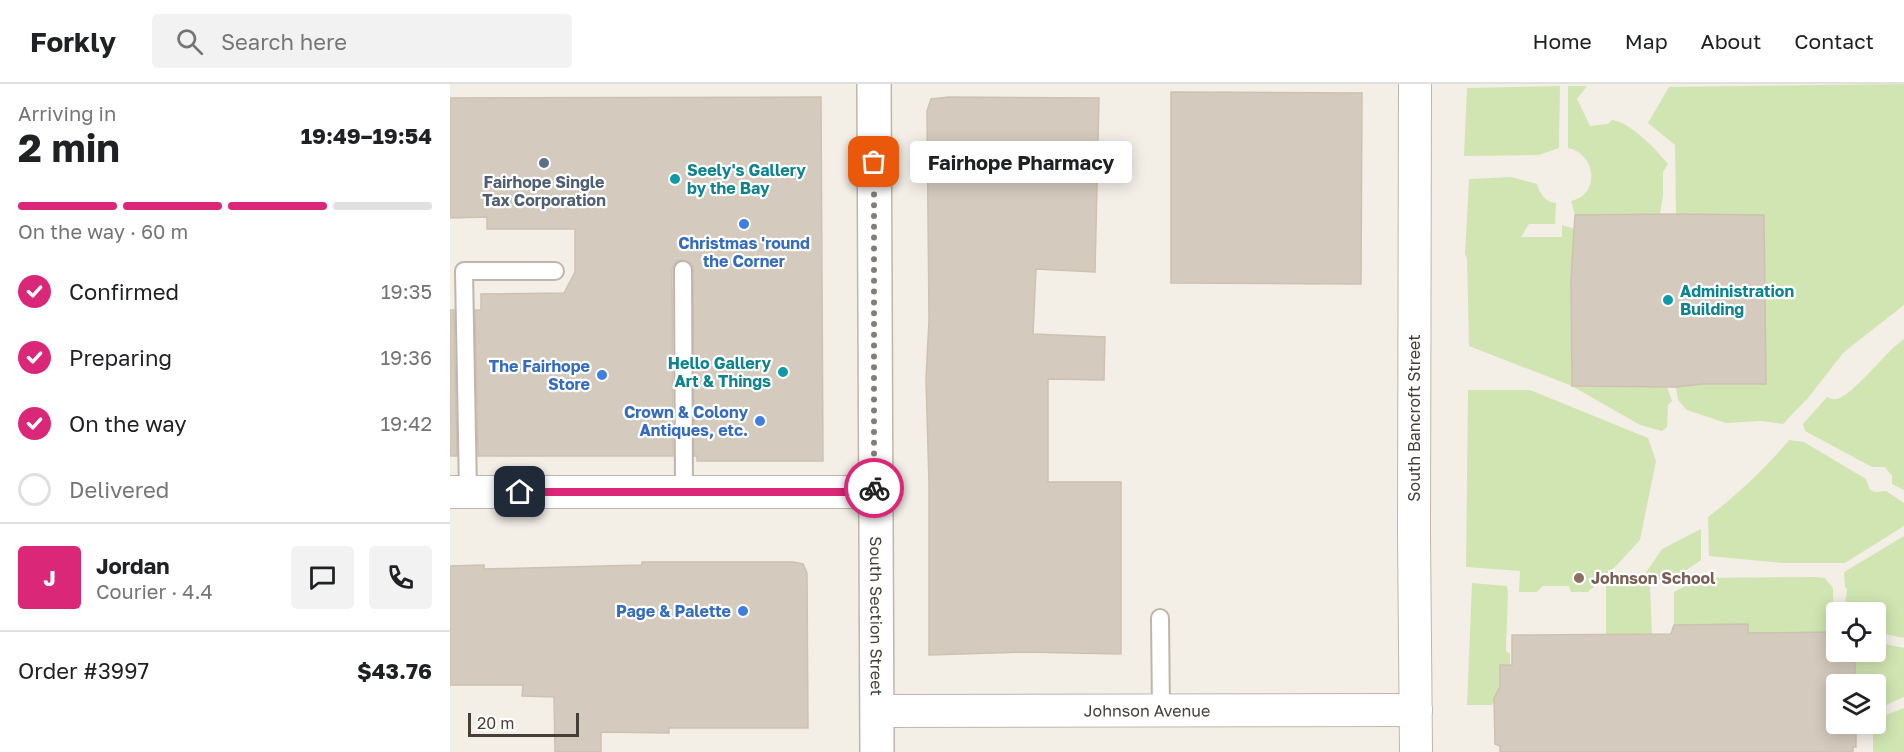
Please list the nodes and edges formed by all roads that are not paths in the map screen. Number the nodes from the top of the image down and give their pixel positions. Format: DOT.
graph roads {
  1 [pos="874,84"];
  2 [pos="1415,84"];
  3 [pos="457,270"];
  4 [pos="555,270"];
  5 [pos="682,270"];
  6 [pos="459,492"];
  7 [pos="684,492"];
  8 [pos="874,492"];
  9 [pos="1160,618"];
  10 [pos="1161,710"];
  11 [pos="1416,710"];
  12 [pos="877,711"];
  13 [pos="877,752"];
  14 [pos="1416,752"];
  1 -- 8 [label="street, South Section Street"];
  2 -- 11 [label="street, South Bancroft Street"];
  3 -- 4 [label="lane"];
  3 -- 6 [label="lane"];
  5 -- 7 [label="lane"];
  6 -- 7 [label="street"];
  7 -- 8 [label="street"];
  8 -- 12 [label="street, South Section Street"];
  9 -- 10 [label="lane"];
  10 -- 11 [label="street, Johnson Avenue"];
  10 -- 12 [label="street, Johnson Avenue"];
  11 -- 14 [label="street, South Bancroft Street"];
  12 -- 13 [label="street, South Section Street"];
}
